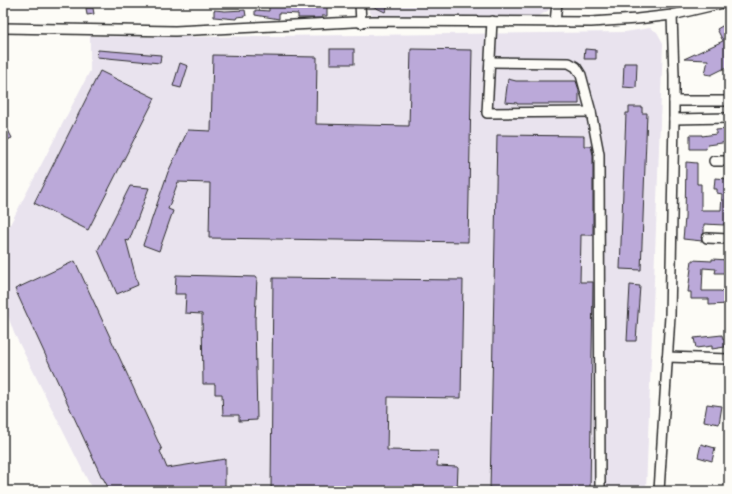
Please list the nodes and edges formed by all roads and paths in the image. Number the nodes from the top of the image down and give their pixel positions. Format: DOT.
graph roads {
  1 [pos="360,3"];
  2 [pos="557,3"];
  3 [pos="724,3"];
  4 [pos="672,15"];
  5 [pos="492,21"];
  6 [pos="555,22"];
  7 [pos="361,23"];
  8 [pos="3,28"];
  9 [pos="490,62"];
  10 [pos="674,101"];
  11 [pos="729,101"];
  12 [pos="591,112"];
  13 [pos="729,118"];
  14 [pos="674,119"];
  15 [pos="714,161"];
  16 [pos="729,161"];
  17 [pos="707,238"];
  18 [pos="729,239"];
  19 [pos="667,357"];
  20 [pos="729,360"];
  21 [pos="600,491"];
  22 [pos="659,491"];
  1 -- 7 [label="street"];
  2 -- 6 [label="street"];
  3 -- 4 [label="street"];
  4 -- 6 [label="street"];
  4 -- 10 [label="street"];
  5 -- 6 [label="street"];
  5 -- 7 [label="street"];
  5 -- 9 [label="street"];
  7 -- 8 [label="street"];
  9 -- 12 [label="street"];
  9 -- 12 [label="street"];
  10 -- 11 [label="street"];
  10 -- 14 [label="street"];
  12 -- 21 [label="street"];
  13 -- 14 [label="street"];
  14 -- 19 [label="street"];
  15 -- 16 [label="street"];
  17 -- 18 [label="street"];
  19 -- 20 [label="street"];
  19 -- 22 [label="street"];
}
